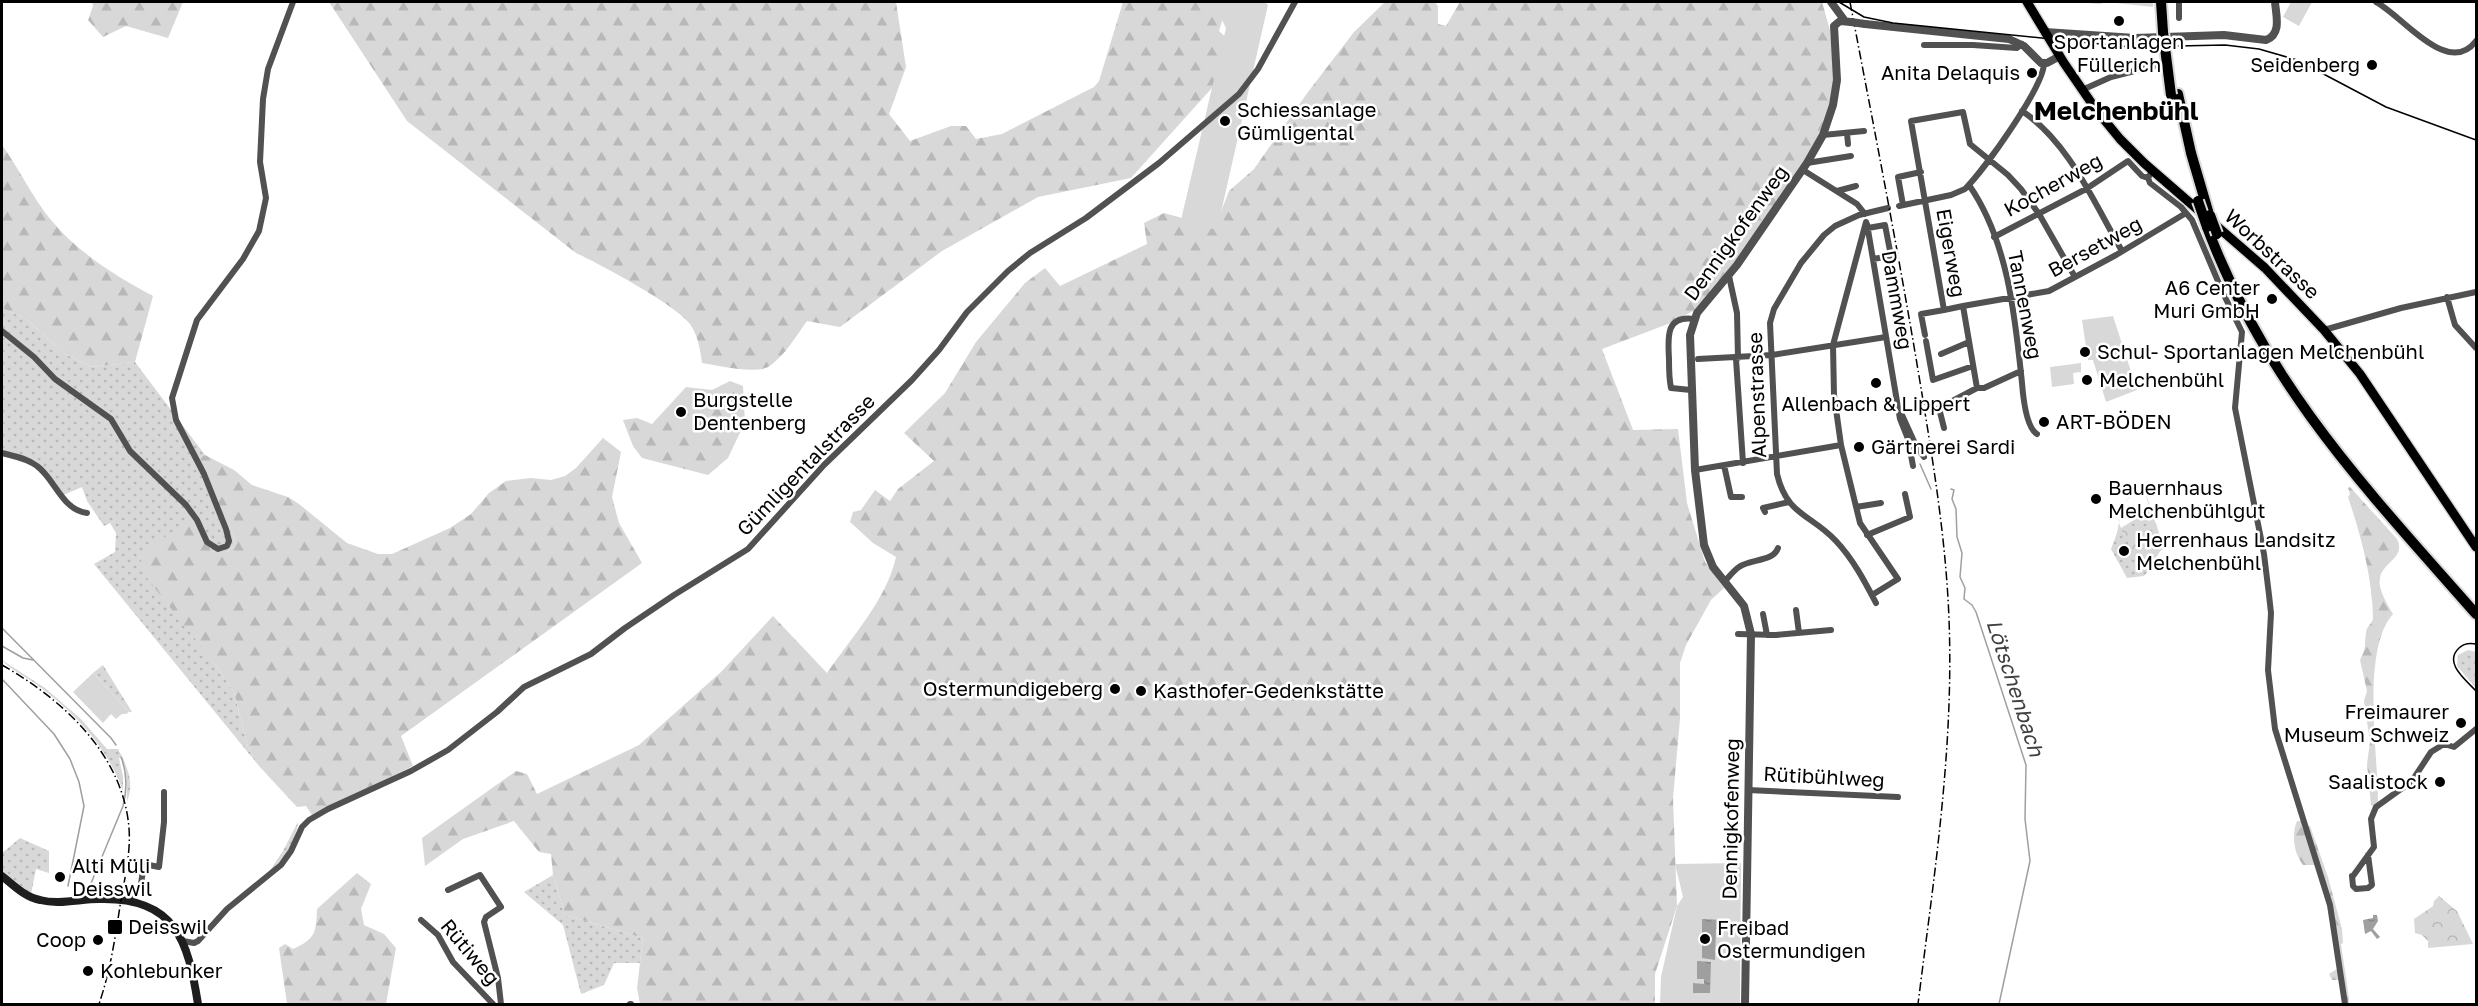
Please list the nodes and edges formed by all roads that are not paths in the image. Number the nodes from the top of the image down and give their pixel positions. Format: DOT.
graph roads {
  1 [pos="293,2"];
  2 [pos="1295,2"];
  3 [pos="1830,2"];
  4 [pos="2028,2"];
  5 [pos="2161,2"];
  6 [pos="2167,2"];
  7 [pos="2179,2"];
  8 [pos="2275,2"];
  9 [pos="2376,2"];
  10 [pos="2179,18"];
  11 [pos="1848,22"];
  12 [pos="2046,32"];
  13 [pos="2166,32"];
  14 [pos="2476,41"];
  15 [pos="2022,44"];
  16 [pos="1924,45"];
  17 [pos="2060,56"];
  18 [pos="2044,63"];
  19 [pos="2158,65"];
  20 [pos="2082,90"];
  21 [pos="2175,94"];
  22 [pos="2022,111"];
  23 [pos="1864,131"];
  24 [pos="1847,133"];
  25 [pos="1823,135"];
  26 [pos="1848,144"];
  27 [pos="1851,156"];
  28 [pos="1989,159"];
  29 [pos="1805,166"];
  30 [pos="1921,172"];
  31 [pos="2150,175"];
  32 [pos="1969,185"];
  33 [pos="1856,186"];
  34 [pos="2086,189"];
  35 [pos="1837,191"];
  36 [pos="1925,201"];
  37 [pos="1888,208"];
  38 [pos="1864,213"];
  39 [pos="2186,213"];
  40 [pos="2039,214"];
  41 [pos="1867,225"];
  42 [pos="1994,237"];
  43 [pos="2122,251"];
  44 [pos="1873,259"];
  45 [pos="1729,276"];
  46 [pos="2075,277"];
  47 [pos="2476,292"];
  48 [pos="2447,297"];
  49 [pos="2011,299"];
  50 [pos="1963,306"];
  51 [pos="1944,310"];
  52 [pos="1694,319"];
  53 [pos="2324,330"];
  54 [pos="2,331"];
  55 [pos="1886,337"];
  56 [pos="1969,342"];
  57 [pos="1833,345"];
  58 [pos="2476,348"];
  59 [pos="1941,354"];
  60 [pos="1772,355"];
  61 [pos="1737,358"];
  62 [pos="1698,359"];
  63 [pos="1973,366"];
  64 [pos="2021,371"];
  65 [pos="1977,388"];
  66 [pos="1692,390"];
  67 [pos="1899,408"];
  68 [pos="1944,428"];
  69 [pos="2037,434"];
  70 [pos="1841,445"];
  71 [pos="2,453"];
  72 [pos="1777,458"];
  73 [pos="1924,458"];
  74 [pos="1743,463"];
  75 [pos="1724,465"];
  76 [pos="1913,466"];
  77 [pos="1695,470"];
  78 [pos="1905,494"];
  79 [pos="1742,497"];
  80 [pos="1789,502"];
  81 [pos="1881,503"];
  82 [pos="1856,507"];
  83 [pos="1765,512"];
  84 [pos="87,513"];
  85 [pos="1867,535"];
  86 [pos="2476,547"];
  87 [pos="1778,548"];
  88 [pos="1725,581"];
  89 [pos="1872,595"];
  90 [pos="1876,603"];
  91 [pos="2476,605"];
  92 [pos="1796,610"];
  93 [pos="1763,614"];
  94 [pos="2476,614"];
  95 [pos="1831,630"];
  96 [pos="1800,633"];
  97 [pos="1738,634"];
  98 [pos="1751,634"];
  99 [pos="1767,635"];
  100 [pos="2476,729"];
  101 [pos="1748,790"];
  102 [pos="164,792"];
  103 [pos="1898,797"];
  104 [pos="2368,855"];
  105 [pos="2,876"];
  106 [pos="448,890"];
  107 [pos="131,902"];
  108 [pos="421,920"];
  109 [pos="183,941"];
  110 [pos="195,942"];
  111 [pos="188,953"];
  112 [pos="198,1005"];
  113 [pos="493,1005"];
  114 [pos="501,1005"];
  115 [pos="1745,1005"];
  116 [pos="2345,1005"];
  1 -- 54 [label="street"];
  2 -- 110 [label="street, Gümligentalstrasse"];
  3 -- 11 [label="street"];
  4 -- 12 [label="main road, Worbstrasse"];
  5 -- 13 [label="highway"];
  6 -- 13 [label="highway"];
  7 -- 10 [label="street"];
  8 -- 12 [label="street"];
  9 -- 14 [label="street"];
  11 -- 15 [label="street, bridge"];
  11 -- 25 [label="street, Dennigkofenweg"];
  12 -- 17 [label="main road, Worbstrasse"];
  13 -- 21 [label="highway"];
  15 -- 16 [label="street"];
  15 -- 18 [label="street"];
  17 -- 18 [label="street"];
  17 -- 20 [label="main road, Worbstrasse"];
  18 -- 22 [label="street"];
  19 -- 20 [label="street"];
  20 -- 31 [label="main road, Worbstrasse"];
  21 -- 91 [label="highway, bridge"];
  21 -- 94 [label="highway, bridge"];
  22 -- 28 [label="street"];
  22 -- 34 [label="street"];
  23 -- 24 [label="street"];
  24 -- 25 [label="street"];
  24 -- 26 [label="street"];
  25 -- 29 [label="street, Dennigkofenweg"];
  27 -- 29 [label="street"];
  28 -- 30 [label="street, Eigerweg"];
  28 -- 32 [label="street"];
  28 -- 40 [label="street"];
  29 -- 35 [label="street"];
  29 -- 45 [label="street, Dennigkofenweg"];
  30 -- 36 [label="street, Eigerweg"];
  30 -- 36 [label="street"];
  31 -- 34 [label="street, Kocherweg"];
  31 -- 39 [label="street"];
  31 -- 53 [label="main road, Worbstrasse"];
  32 -- 36 [label="street"];
  32 -- 42 [label="street, Tannenweg"];
  33 -- 35 [label="street"];
  34 -- 40 [label="street, Kocherweg"];
  34 -- 43 [label="street"];
  35 -- 38 [label="street"];
  36 -- 51 [label="street, Eigerweg"];
  37 -- 38 [label="street, Alpenstrasse"];
  38 -- 41 [label="street, Dammweg"];
  38 -- 60 [label="street, Alpenstrasse"];
  39 -- 43 [label="street, Bersetweg"];
  39 -- 116 [label="street"];
  40 -- 42 [label="street, Kocherweg"];
  40 -- 46 [label="street"];
  41 -- 44 [label="street, Dammweg"];
  41 -- 44 [label="street"];
  41 -- 57 [label="street"];
  42 -- 49 [label="street, Tannenweg"];
  43 -- 46 [label="street, Bersetweg"];
  44 -- 55 [label="street, Dammweg"];
  45 -- 52 [label="street, Dennigkofenweg"];
  45 -- 61 [label="street"];
  46 -- 49 [label="street, Bersetweg"];
  47 -- 48 [label="street"];
  48 -- 53 [label="street"];
  48 -- 58 [label="street"];
  49 -- 50 [label="street, Bersetweg"];
  49 -- 64 [label="street, Tannenweg"];
  50 -- 51 [label="street, Eigerweg"];
  50 -- 56 [label="street, Eigerweg"];
  51 -- 63 [label="street, Eigerweg"];
  52 -- 66 [label="street, Dennigkofenweg"];
  52 -- 66 [label="street"];
  53 -- 86 [label="main road, Worbstrasse"];
  55 -- 57 [label="street"];
  55 -- 67 [label="street, Dammweg"];
  56 -- 59 [label="street"];
  56 -- 63 [label="street, Eigerweg"];
  57 -- 60 [label="street"];
  57 -- 70 [label="street"];
  60 -- 61 [label="street"];
  60 -- 72 [label="street, Alpenstrasse"];
  61 -- 62 [label="street"];
  61 -- 74 [label="street"];
  63 -- 65 [label="street, Eigerweg"];
  64 -- 65 [label="street"];
  64 -- 69 [label="street, Tannenweg"];
  65 -- 68 [label="street"];
  66 -- 77 [label="street, Dennigkofenweg"];
  67 -- 73 [label="street"];
  67 -- 76 [label="street, Dammweg"];
  70 -- 72 [label="street"];
  70 -- 82 [label="street"];
  71 -- 84 [label="street"];
  72 -- 74 [label="street"];
  72 -- 80 [label="street, Alpenstrasse"];
  74 -- 75 [label="street"];
  75 -- 77 [label="street"];
  75 -- 79 [label="street"];
  77 -- 88 [label="street, Dennigkofenweg"];
  78 -- 85 [label="street"];
  80 -- 83 [label="street"];
  80 -- 89 [label="street, Alpenstrasse"];
  81 -- 82 [label="street"];
  82 -- 85 [label="street"];
  85 -- 89 [label="street"];
  87 -- 88 [label="street"];
  88 -- 98 [label="street, Dennigkofenweg"];
  89 -- 90 [label="street, Alpenstrasse"];
  92 -- 96 [label="street"];
  93 -- 99 [label="street"];
  95 -- 96 [label="street"];
  96 -- 99 [label="street"];
  97 -- 98 [label="street"];
  98 -- 99 [label="street"];
  98 -- 101 [label="street, Dennigkofenweg"];
  100 -- 104 [label="street"];
  101 -- 103 [label="street, Rütibühlweg"];
  101 -- 115 [label="street, Dennigkofenweg"];
  102 -- 107 [label="street"];
  104 -- 104 [label="street"];
  105 -- 107 [label="main road"];
  106 -- 114 [label="street, Rütiweg"];
  107 -- 109 [label="main road"];
  108 -- 113 [label="street, Rütiweg"];
  109 -- 110 [label="street"];
  109 -- 111 [label="main road"];
  110 -- 111 [label="street, Gümligentalstrasse"];
  111 -- 112 [label="main road"];
}
